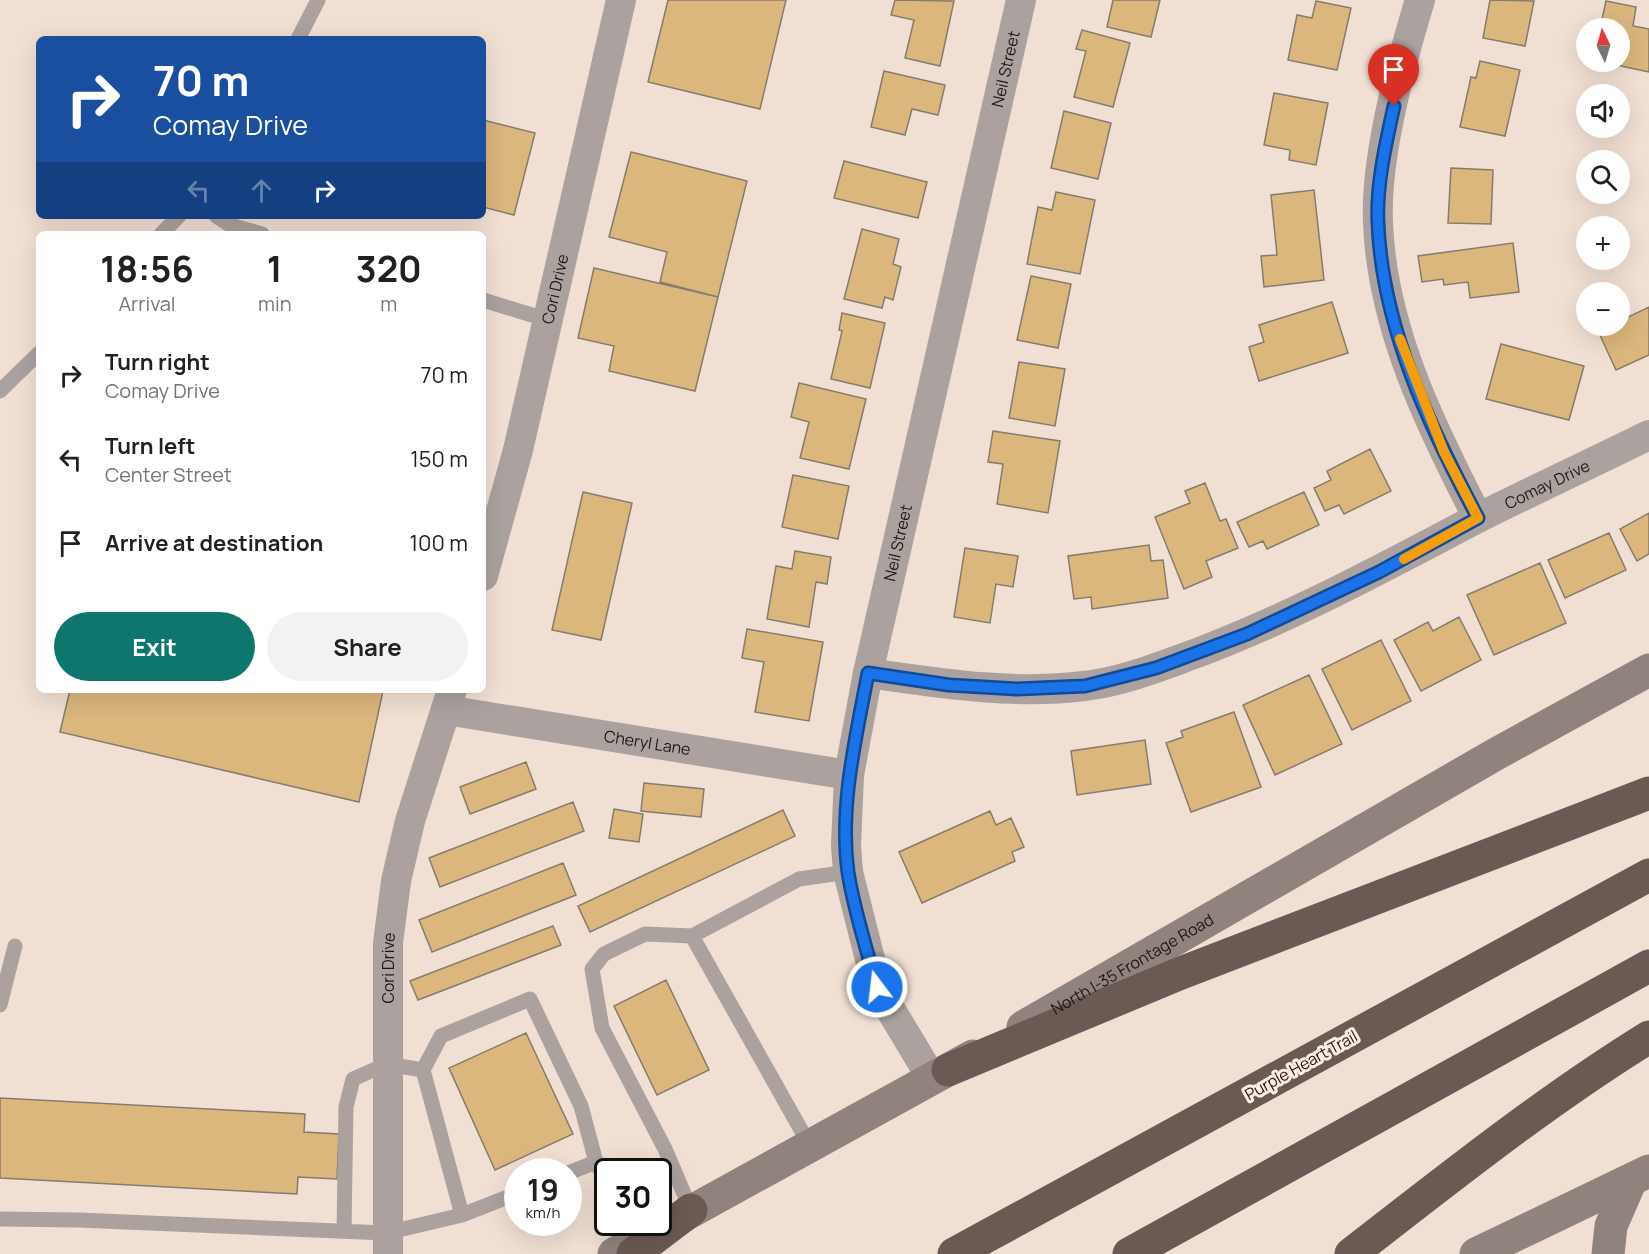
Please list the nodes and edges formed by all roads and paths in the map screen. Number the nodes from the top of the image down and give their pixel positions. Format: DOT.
graph roads {
  1 [pos="318,0"];
  2 [pos="621,0"];
  3 [pos="1021,0"];
  4 [pos="1420,0"];
  5 [pos="300,36"];
  6 [pos="176,219"];
  7 [pos="221,219"];
  8 [pos="164,231"];
  9 [pos="251,231"];
  10 [pos="486,301"];
  11 [pos="548,320"];
  12 [pos="36,356"];
  13 [pos="0,391"];
  14 [pos="1649,435"];
  15 [pos="1478,518"];
  16 [pos="486,565"];
  17 [pos="1649,670"];
  18 [pos="868,673"];
  19 [pos="449,700"];
  20 [pos="849,775"];
  21 [pos="1649,793"];
  22 [pos="848,872"];
  23 [pos="1649,875"];
  24 [pos="692,936"];
  25 [pos="15,946"];
  26 [pos="1649,966"];
  27 [pos="0,1005"];
  28 [pos="1649,1037"];
  29 [pos="387,1064"];
  30 [pos="423,1070"];
  31 [pos="940,1074"];
  32 [pos="809,1144"];
  33 [pos="595,1158"];
  34 [pos="1640,1175"];
  35 [pos="504,1198"];
  36 [pos="691,1210"];
  37 [pos="462,1215"];
  38 [pos="0,1219"];
  39 [pos="344,1231"];
  40 [pos="627,1243"];
  41 [pos="387,1244"];
  42 [pos="954,1254"];
  43 [pos="1129,1254"];
  44 [pos="1351,1254"];
  45 [pos="1476,1254"];
  46 [pos="1608,1254"];
  1 -- 5 [label="lane"];
  2 -- 11 [label="street, Cori Drive"];
  3 -- 18 [label="street, Neil Street"];
  4 -- 15 [label="street"];
  6 -- 8 [label="lane"];
  7 -- 9 [label="lane"];
  10 -- 11 [label="lane"];
  11 -- 16 [label="street, Cori Drive"];
  12 -- 13 [label="lane"];
  14 -- 15 [label="street, Comay Drive"];
  15 -- 18 [label="street, Comay Drive"];
  17 -- 31 [label="main road, North I-35 Frontage Road"];
  18 -- 20 [label="street, Neil Street"];
  19 -- 20 [label="street, Cheryl Lane"];
  19 -- 29 [label="street, Cori Drive"];
  20 -- 22 [label="street, Neil Street"];
  21 -- 31 [label="highway"];
  22 -- 24 [label="lane"];
  22 -- 31 [label="street, Neil Street"];
  23 -- 42 [label="highway, Purple Heart Trail"];
  24 -- 32 [label="lane"];
  24 -- 36 [label="lane"];
  25 -- 27 [label="lane"];
  26 -- 43 [label="highway"];
  28 -- 44 [label="highway"];
  29 -- 30 [label="lane"];
  29 -- 39 [label="lane"];
  29 -- 41 [label="street, Cori Drive"];
  30 -- 33 [label="lane"];
  30 -- 37 [label="lane"];
  31 -- 32 [label="main road, North I-35 Frontage Road"];
  32 -- 36 [label="main road, North I-35 Frontage Road"];
  34 -- 45 [label="main road"];
  34 -- 46 [label="main road"];
  35 -- 37 [label="lane"];
  36 -- 40 [label="highway"];
  37 -- 41 [label="lane"];
  38 -- 39 [label="lane"];
  39 -- 41 [label="lane"];
}
